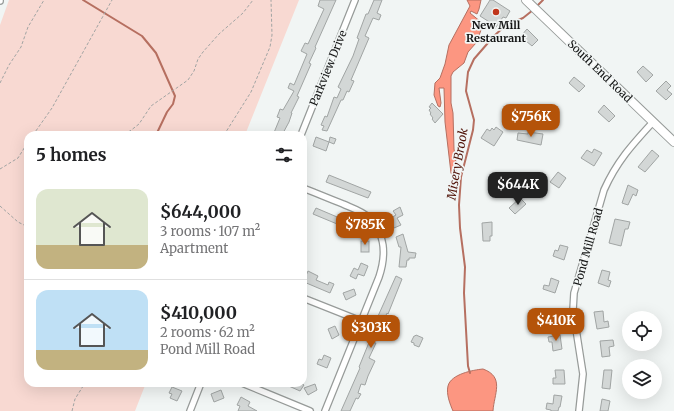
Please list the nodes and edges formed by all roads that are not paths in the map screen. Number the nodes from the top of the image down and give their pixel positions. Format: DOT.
graph roads {
  1 [pos="355,0"];
  2 [pos="526,0"];
  3 [pos="653,122"];
  4 [pos="303,131"];
  5 [pos="674,142"];
  6 [pos="307,190"];
  7 [pos="307,300"];
  8 [pos="361,321"];
  9 [pos="199,387"];
  10 [pos="252,387"];
  11 [pos="190,411"];
  12 [pos="310,411"];
  13 [pos="324,411"];
  14 [pos="579,411"];
  1 -- 4 [label="street, Parkview Drive"];
  2 -- 3 [label="street, South End Road"];
  3 -- 5 [label="street, South End Road"];
  3 -- 14 [label="street, Pond Mill Road"];
  6 -- 8 [label="street"];
  7 -- 8 [label="street"];
  8 -- 13 [label="street"];
  9 -- 11 [label="street"];
  10 -- 12 [label="street"];
}
